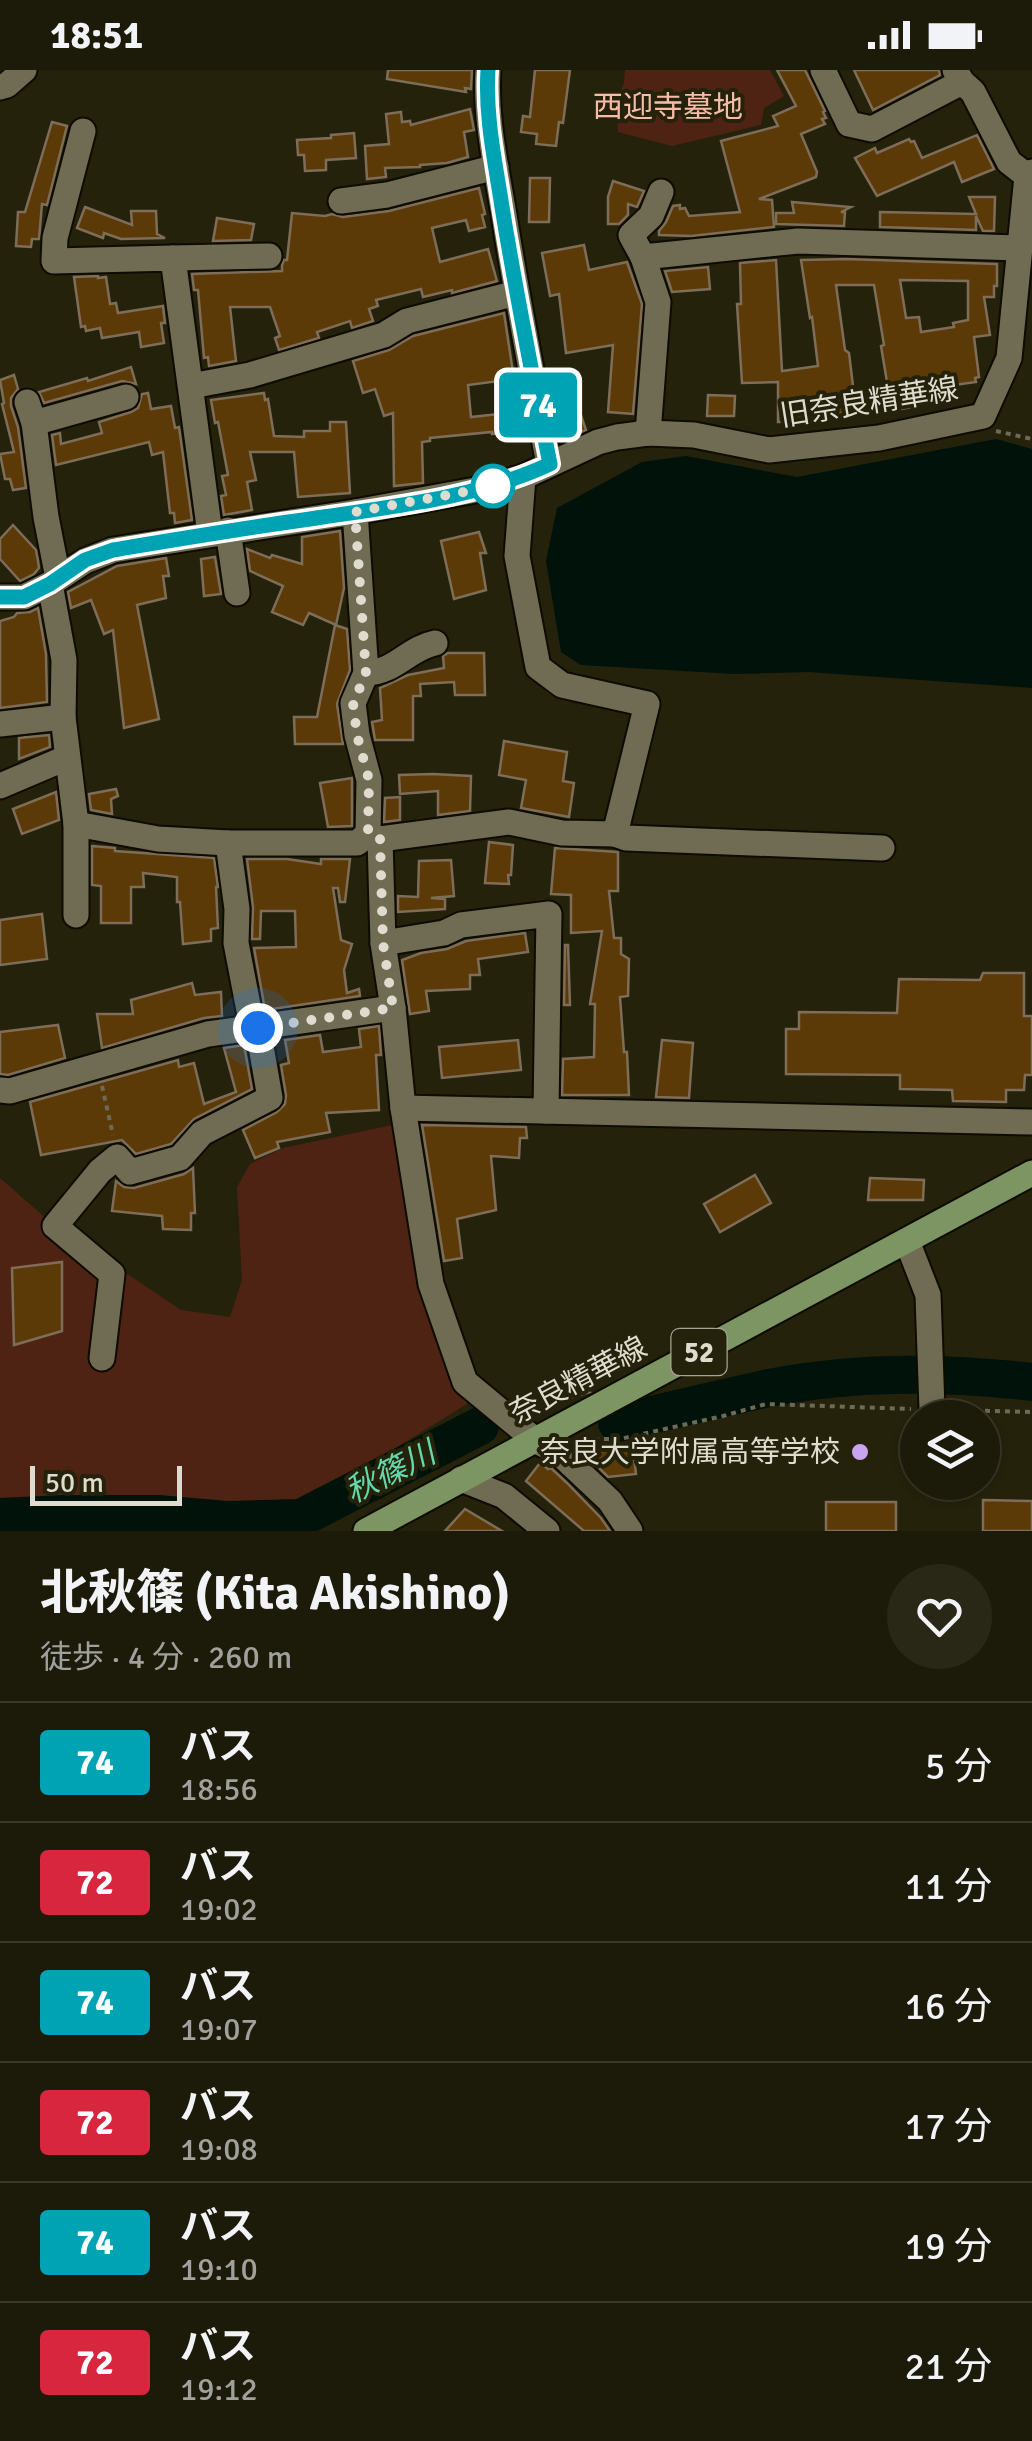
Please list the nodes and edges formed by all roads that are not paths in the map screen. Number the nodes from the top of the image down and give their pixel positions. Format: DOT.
graph roads {
  1 [pos="24,70"];
  2 [pos="488,70"];
  3 [pos="823,70"];
  4 [pos="958,76"];
  5 [pos="0,87"];
  6 [pos="83,132"];
  7 [pos="496,167"];
  8 [pos="1030,174"];
  9 [pos="661,192"];
  10 [pos="341,200"];
  11 [pos="1018,248"];
  12 [pos="269,256"];
  13 [pos="642,257"];
  14 [pos="173,258"];
  15 [pos="516,293"];
  16 [pos="191,386"];
  17 [pos="126,397"];
  18 [pos="648,433"];
  19 [pos="550,464"];
  20 [pos="523,477"];
  21 [pos="355,512"];
  22 [pos="219,532"];
  23 [pos="54,581"];
  24 [pos="237,593"];
  25 [pos="0,597"];
  26 [pos="436,643"];
  27 [pos="366,674"];
  28 [pos="62,717"];
  29 [pos="0,724"];
  30 [pos="66,758"];
  31 [pos="0,786"];
  32 [pos="76,824"];
  33 [pos="615,834"];
  34 [pos="374,836"];
  35 [pos="228,843"];
  36 [pos="882,848"];
  37 [pos="76,914"];
  38 [pos="383,943"];
  39 [pos="393,1008"];
  40 [pos="255,1027"];
  41 [pos="0,1090"];
  42 [pos="403,1108"];
  43 [pos="546,1111"];
  44 [pos="1032,1122"];
  45 [pos="1032,1173"];
  46 [pos="906,1241"];
  47 [pos="102,1358"];
  48 [pos="932,1400"];
  49 [pos="535,1440"];
  50 [pos="462,1480"];
  51 [pos="366,1531"];
  52 [pos="547,1531"];
  53 [pos="630,1531"];
  1 -- 5 [label="street"];
  2 -- 7 [label="street"];
  3 -- 4 [label="street"];
  4 -- 8 [label="street"];
  6 -- 14 [label="street"];
  7 -- 10 [label="street"];
  7 -- 15 [label="street"];
  8 -- 11 [label="street, 旧奈良精華線"];
  9 -- 13 [label="street"];
  11 -- 13 [label="street"];
  11 -- 18 [label="street, 旧奈良精華線"];
  12 -- 14 [label="street"];
  13 -- 18 [label="street"];
  14 -- 16 [label="street"];
  15 -- 16 [label="street"];
  15 -- 19 [label="street"];
  16 -- 22 [label="street"];
  17 -- 23 [label="street"];
  18 -- 19 [label="street, 旧奈良精華線"];
  19 -- 20 [label="street, 旧奈良精華線"];
  20 -- 21 [label="street, 旧奈良精華線"];
  20 -- 33 [label="street"];
  21 -- 22 [label="street, 旧奈良精華線"];
  21 -- 27 [label="street"];
  22 -- 23 [label="street, 旧奈良精華線"];
  22 -- 24 [label="street"];
  23 -- 25 [label="street, 旧奈良精華線"];
  23 -- 28 [label="street"];
  26 -- 27 [label="street"];
  27 -- 34 [label="street"];
  28 -- 29 [label="street"];
  28 -- 30 [label="street"];
  30 -- 31 [label="street"];
  30 -- 32 [label="street"];
  32 -- 35 [label="street"];
  32 -- 37 [label="street"];
  33 -- 34 [label="street"];
  33 -- 36 [label="street"];
  34 -- 35 [label="street"];
  34 -- 38 [label="street"];
  35 -- 40 [label="street"];
  38 -- 39 [label="street"];
  38 -- 43 [label="street"];
  39 -- 40 [label="street"];
  39 -- 42 [label="street"];
  40 -- 41 [label="street"];
  40 -- 47 [label="street"];
  42 -- 43 [label="street"];
  42 -- 49 [label="street"];
  43 -- 44 [label="street"];
  45 -- 46 [label="main road, 奈良精華線 / 52"];
  46 -- 48 [label="street"];
  46 -- 49 [label="main road, 奈良精華線 / 52"];
  49 -- 50 [label="main road, 奈良精華線 / 52"];
  49 -- 53 [label="street"];
  50 -- 51 [label="main road, 奈良精華線 / 52"];
  50 -- 52 [label="street"];
}
